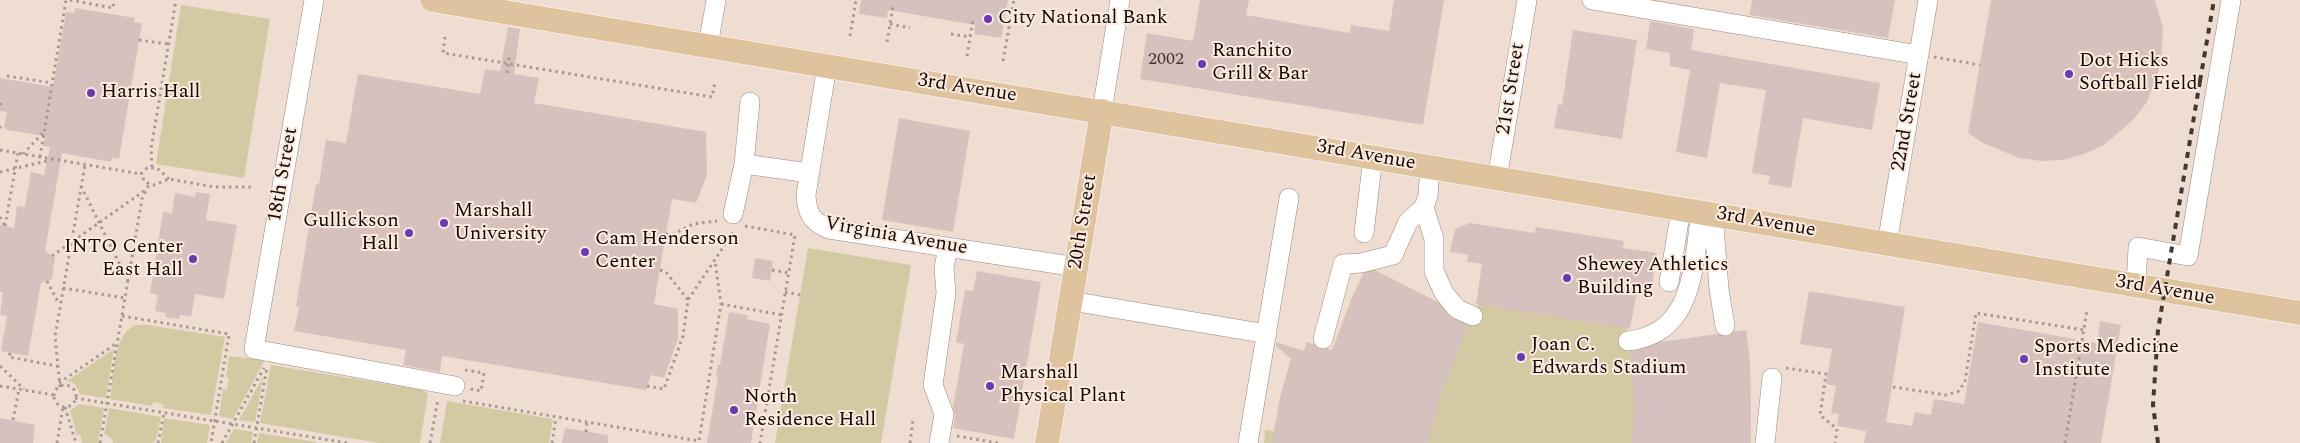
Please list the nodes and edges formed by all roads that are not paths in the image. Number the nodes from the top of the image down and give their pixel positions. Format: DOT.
graph roads {
  1 [pos="314,0"];
  2 [pos="432,0"];
  3 [pos="716,0"];
  4 [pos="1120,0"];
  5 [pos="1527,0"];
  6 [pos="1592,0"];
  7 [pos="1928,0"];
  8 [pos="2231,0"];
  9 [pos="708,46"];
  10 [pos="1923,55"];
  11 [pos="827,66"];
  12 [pos="750,102"];
  13 [pos="1102,111"];
  14 [pos="1373,157"];
  15 [pos="744,164"];
  16 [pos="1430,167"];
  17 [pos="810,173"];
  18 [pos="1497,178"];
  19 [pos="1290,198"];
  20 [pos="1424,207"];
  21 [pos="1698,212"];
  22 [pos="729,218"];
  23 [pos="1364,233"];
  24 [pos="1887,244"];
  25 [pos="948,247"];
  26 [pos="1076,267"];
  27 [pos="1669,282"];
  28 [pos="2136,286"];
  29 [pos="1071,301"];
  30 [pos="2300,313"];
  31 [pos="1473,316"];
  32 [pos="1725,326"];
  33 [pos="1267,334"];
  34 [pos="1323,339"];
  35 [pos="1628,341"];
  36 [pos="1778,373"];
  37 [pos="458,394"];
  38 [pos="947,439"];
  39 [pos="1047,443"];
  40 [pos="1248,443"];
  41 [pos="1765,443"];
  1 -- 37 [label="street, 18th Street"];
  2 -- 9 [label="main road, 3rd Avenue"];
  3 -- 9 [label="street"];
  4 -- 13 [label="street, 20th Street"];
  5 -- 18 [label="street, 21st Street"];
  6 -- 10 [label="street"];
  7 -- 10 [label="street, 22nd Street"];
  8 -- 28 [label="street"];
  9 -- 11 [label="main road, 3rd Avenue"];
  10 -- 24 [label="street, 22nd Street"];
  11 -- 13 [label="main road, 3rd Avenue"];
  11 -- 17 [label="street, Virginia Avenue"];
  12 -- 15 [label="street"];
  13 -- 14 [label="main road, 3rd Avenue"];
  13 -- 26 [label="main road, 20th Street"];
  14 -- 16 [label="main road, 3rd Avenue"];
  14 -- 23 [label="street"];
  15 -- 17 [label="street"];
  15 -- 22 [label="street"];
  16 -- 18 [label="main road, 3rd Avenue"];
  16 -- 20 [label="street"];
  17 -- 25 [label="street, Virginia Avenue"];
  18 -- 21 [label="main road, 3rd Avenue"];
  19 -- 33 [label="street"];
  20 -- 31 [label="street"];
  20 -- 34 [label="street"];
  21 -- 24 [label="main road, 3rd Avenue"];
  21 -- 27 [label="street"];
  21 -- 32 [label="street"];
  21 -- 35 [label="street"];
  24 -- 28 [label="main road, 3rd Avenue"];
  25 -- 26 [label="street, Virginia Avenue"];
  25 -- 38 [label="street"];
  26 -- 29 [label="main road, 20th Street"];
  28 -- 30 [label="main road, 3rd Avenue"];
  29 -- 33 [label="street"];
  29 -- 39 [label="main road, 20th Street"];
  33 -- 40 [label="street"];
  36 -- 41 [label="street"];
}
